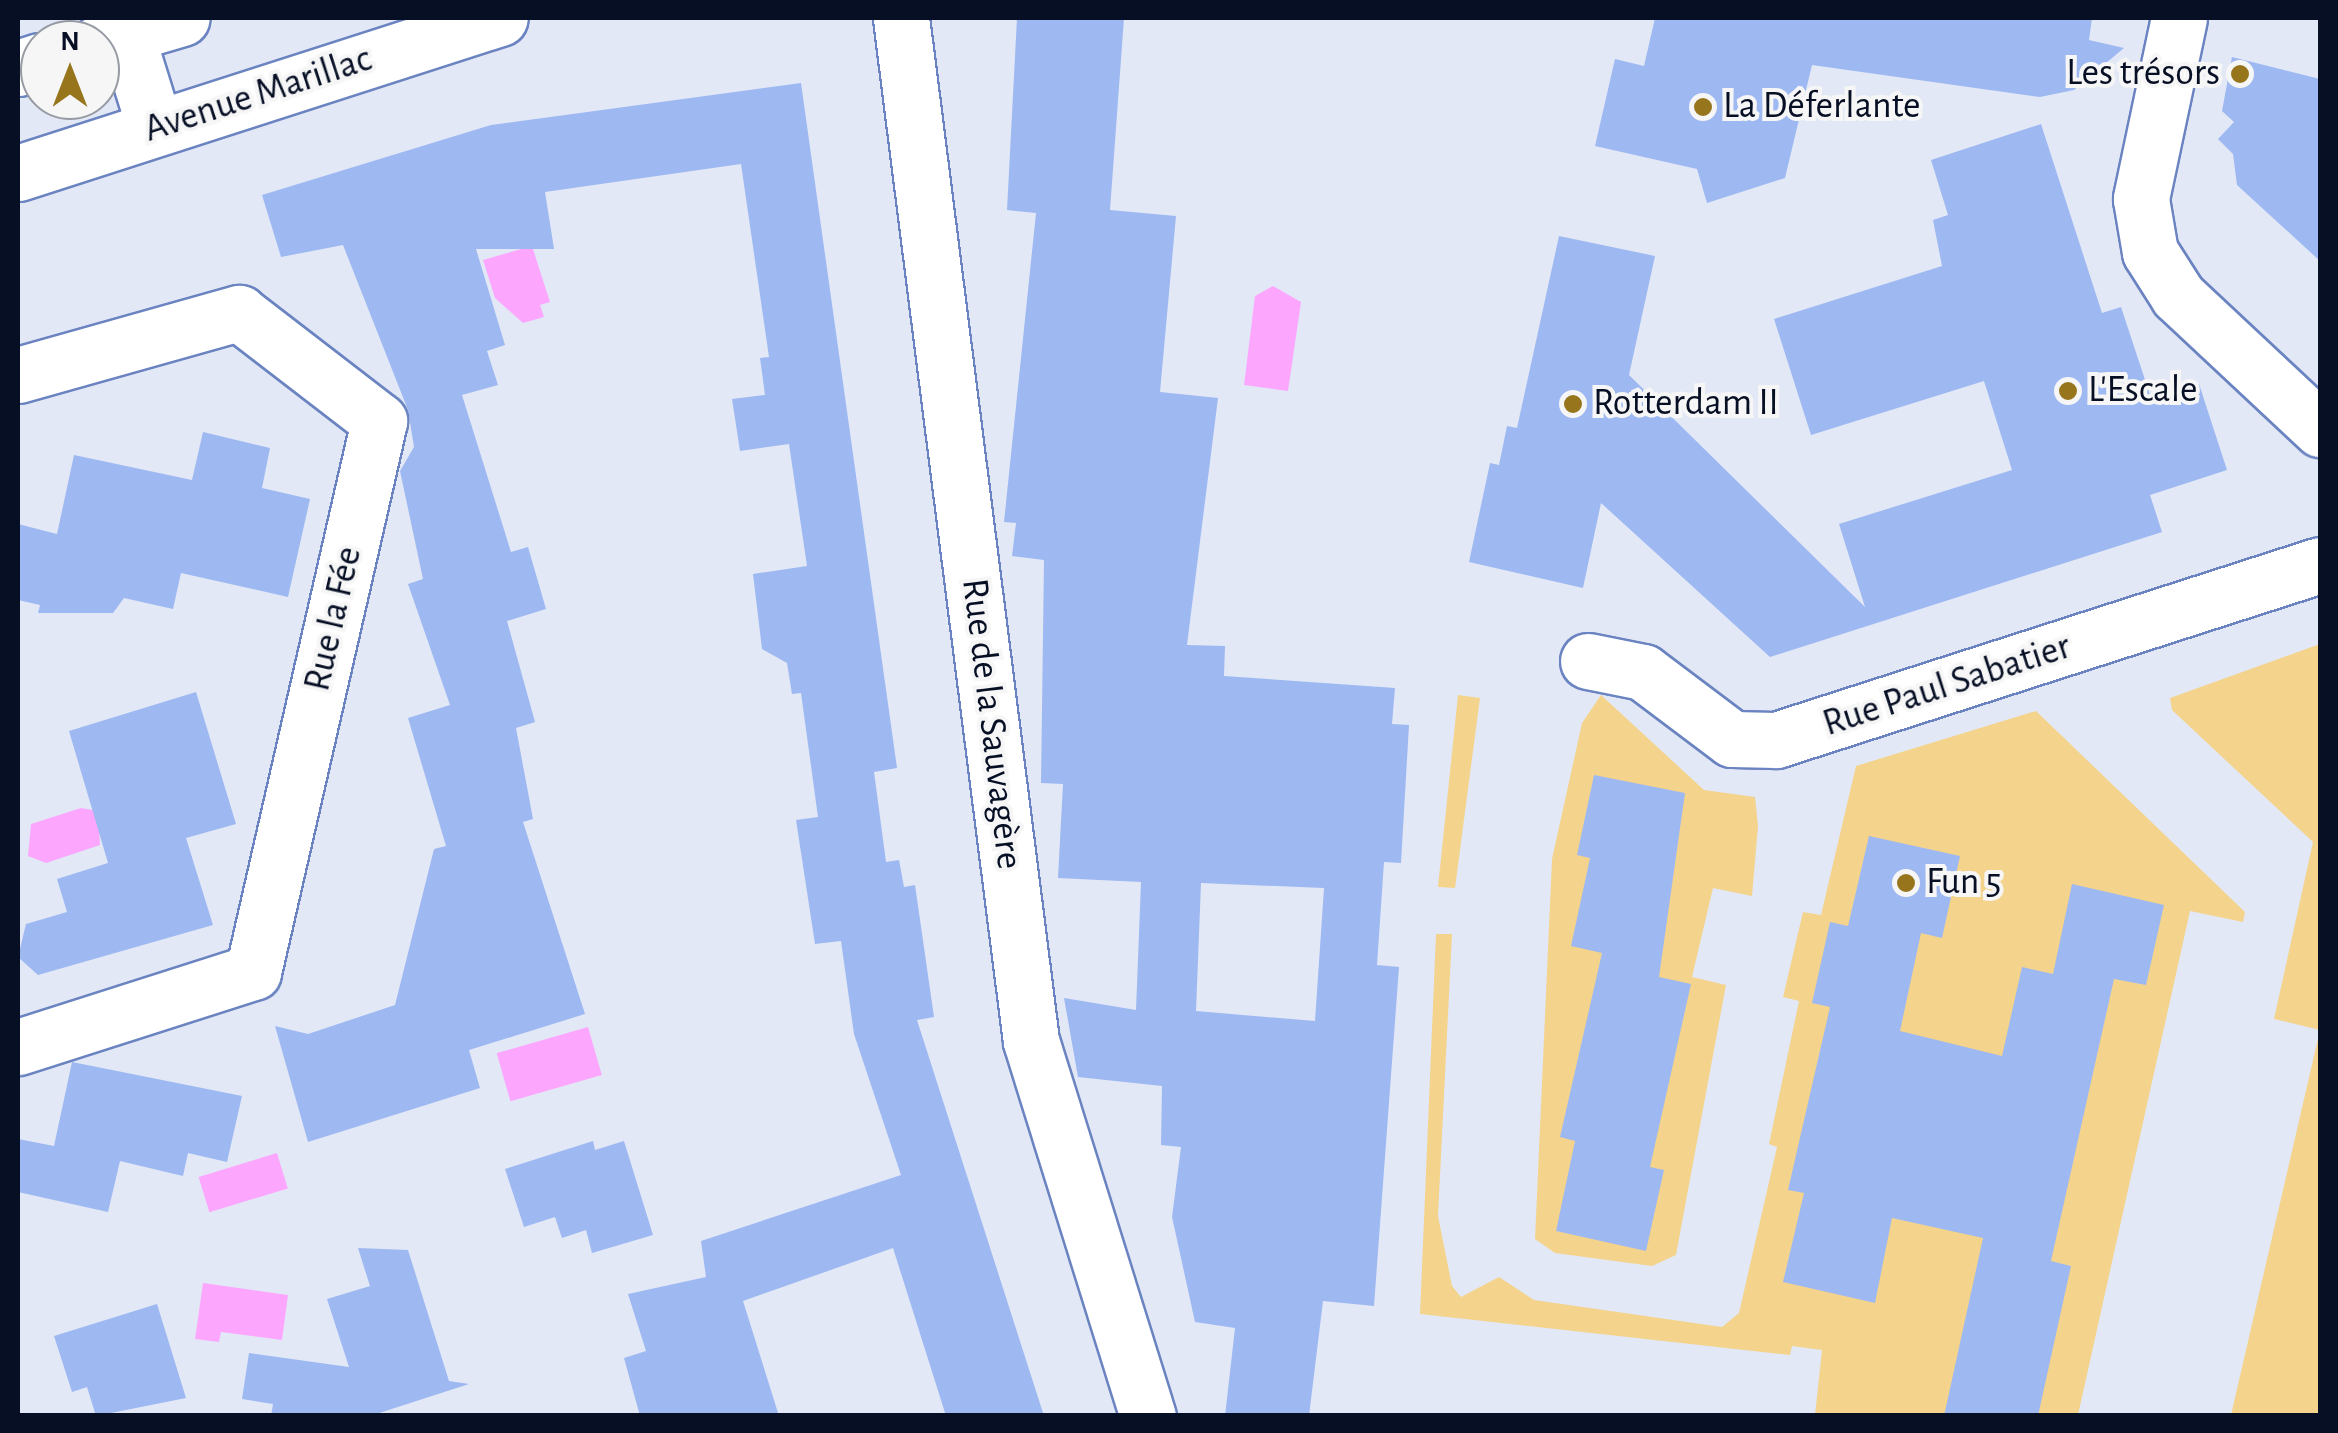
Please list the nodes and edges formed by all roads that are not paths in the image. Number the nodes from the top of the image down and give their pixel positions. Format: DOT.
graph roads {
  1 [pos="182,18"];
  2 [pos="500,18"];
  3 [pos="902,18"];
  4 [pos="2179,18"];
  5 [pos="120,31"];
  6 [pos="120,42"];
  7 [pos="155,128"];
  8 [pos="18,173"];
  9 [pos="18,374"];
  10 [pos="2320,429"];
  11 [pos="2320,564"];
  12 [pos="1588,661"];
  13 [pos="18,1047"];
  14 [pos="1148,1416"];
  1 -- 5 [label="street"];
  2 -- 7 [label="street, Avenue Marillac"];
  3 -- 14 [label="street, Rue de la Sauvagère"];
  4 -- 10 [label="street"];
  6 -- 7 [label="street"];
  7 -- 8 [label="street, Avenue Marillac"];
  9 -- 13 [label="street, Rue la Fée"];
  11 -- 12 [label="street, Rue Paul Sabatier"];
}
